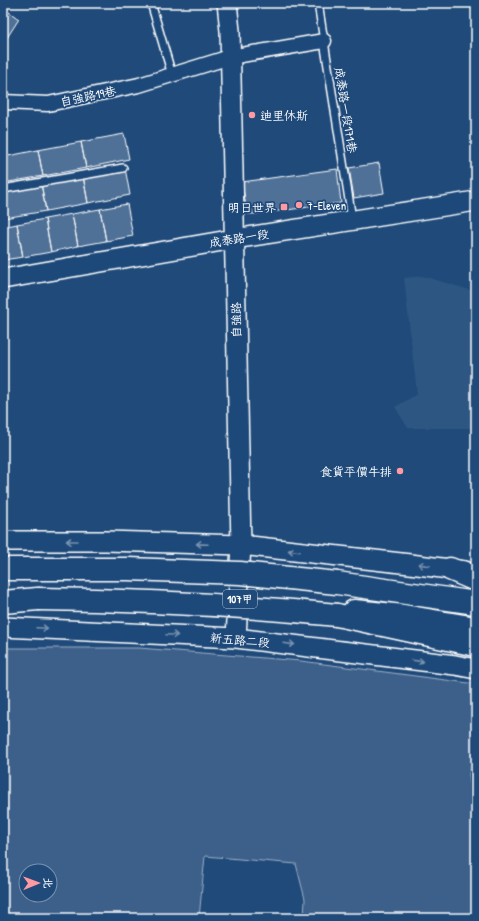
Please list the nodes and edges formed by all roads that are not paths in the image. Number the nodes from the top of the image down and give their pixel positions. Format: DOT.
graph roads {
  1 [pos="151,3"];
  2 [pos="227,3"];
  3 [pos="318,3"];
  4 [pos="324,41"];
  5 [pos="230,57"];
  6 [pos="172,75"];
  7 [pos="3,102"];
  8 [pos="122,168"];
  9 [pos="3,189"];
  10 [pos="476,201"];
  11 [pos="352,220"];
  12 [pos="234,239"];
  13 [pos="3,279"];
  14 [pos="3,541"];
  15 [pos="241,545"];
  16 [pos="3,569"];
  17 [pos="450,569"];
  18 [pos="476,573"];
  19 [pos="3,579"];
  20 [pos="476,580"];
  21 [pos="338,583"];
  22 [pos="239,591"];
  23 [pos="476,591"];
  24 [pos="3,596"];
  25 [pos="38,599"];
  26 [pos="3,602"];
  27 [pos="476,603"];
  28 [pos="476,610"];
  29 [pos="337,615"];
  30 [pos="3,627"];
  31 [pos="476,628"];
  32 [pos="476,636"];
  33 [pos="236,638"];
  34 [pos="476,645"];
  35 [pos="476,669"];
  1 -- 6 [label="lane"];
  2 -- 5 [label="main road, 自強路"];
  3 -- 4 [label="lane, 成泰路一段171巷"];
  4 -- 5 [label="street, 自強路19巷"];
  4 -- 11 [label="lane, 成泰路一段171巷"];
  5 -- 6 [label="street, 自強路19巷"];
  5 -- 12 [label="main road, 自強路"];
  6 -- 7 [label="street, 自強路19巷"];
  8 -- 9 [label="lane"];
  10 -- 11 [label="main road, 成泰路一段"];
  11 -- 12 [label="main road, 成泰路一段"];
  12 -- 13 [label="main road, 成泰路一段"];
  12 -- 15 [label="main road, 自強路"];
  15 -- 14 [label="main road, one-way"];
  17 -- 15 [label="main road, one-way"];
  15 -- 22 [label="main road, 自強路"];
  16 -- 21 [label="main road, bridge"];
  17 -- 18 [label="main road"];
  17 -- 20 [label="main road"];
  19 -- 22 [label="main road, 107甲"];
  21 -- 23 [label="main road"];
  21 -- 27 [label="main road"];
  22 -- 24 [label="main road, 107甲"];
  22 -- 28 [label="main road, 107甲"];
  22 -- 31 [label="main road, 107甲"];
  22 -- 33 [label="main road, 自強路"];
  24 -- 25 [label="main road"];
  25 -- 26 [label="main road"];
  25 -- 29 [label="main road, bridge"];
  29 -- 32 [label="main road"];
  29 -- 34 [label="main road"];
  30 -- 33 [label="main road, 新五路二段, one-way"];
  33 -- 35 [label="main road, 新五路二段, one-way"];
}
